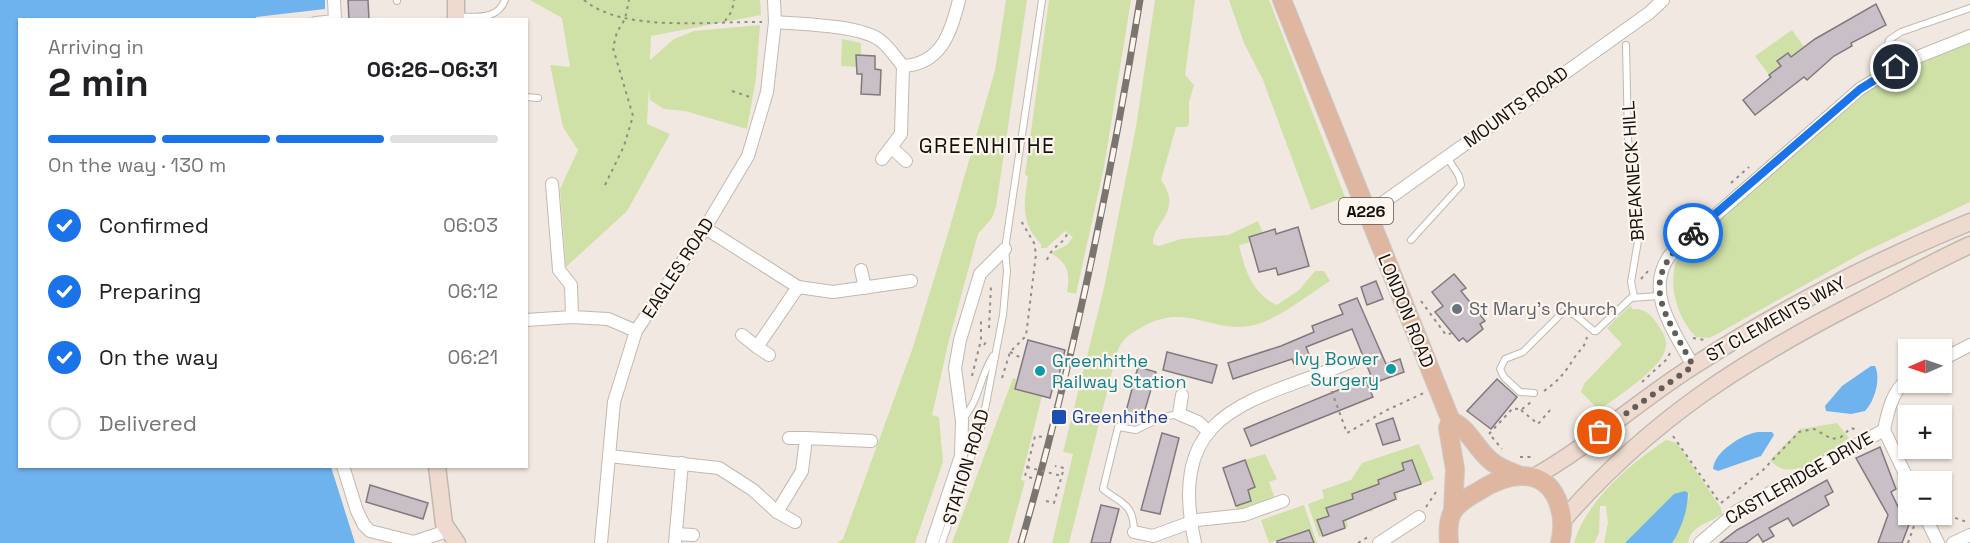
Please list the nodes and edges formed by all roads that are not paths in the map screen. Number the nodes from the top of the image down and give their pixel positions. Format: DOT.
graph roads {
  1 [pos="334,0"];
  2 [pos="456,0"];
  3 [pos="505,0"];
  4 [pos="774,0"];
  5 [pos="959,0"];
  6 [pos="1042,0"];
  7 [pos="1282,0"];
  8 [pos="1664,0"];
  9 [pos="1970,8"];
  10 [pos="335,18"];
  11 [pos="456,18"];
  12 [pos="775,22"];
  13 [pos="1970,36"];
  14 [pos="1626,45"];
  15 [pos="903,66"];
  16 [pos="1896,67"];
  17 [pos="528,97"];
  18 [pos="538,98"];
  19 [pos="891,147"];
  20 [pos="1447,157"];
  21 [pos="882,159"];
  22 [pos="906,161"];
  23 [pos="552,184"];
  24 [pos="1367,214"];
  25 [pos="1970,222"];
  26 [pos="705,228"];
  27 [pos="1411,240"];
  28 [pos="1970,245"];
  29 [pos="1005,249"];
  30 [pos="861,270"];
  31 [pos="911,282"];
  32 [pos="798,287"];
  33 [pos="865,288"];
  34 [pos="1634,296"];
  35 [pos="1658,296"];
  36 [pos="572,317"];
  37 [pos="528,320"];
  38 [pos="636,331"];
  39 [pos="742,335"];
  40 [pos="1970,345"];
  41 [pos="758,347"];
  42 [pos="1952,354"];
  43 [pos="769,356"];
  44 [pos="993,356"];
  45 [pos="1351,362"];
  46 [pos="1693,366"];
  47 [pos="1898,387"];
  48 [pos="1534,393"];
  49 [pos="1182,395"];
  50 [pos="1179,414"];
  51 [pos="962,421"];
  52 [pos="1451,421"];
  53 [pos="1884,430"];
  54 [pos="1208,431"];
  55 [pos="789,438"];
  56 [pos="806,438"];
  57 [pos="871,441"];
  58 [pos="609,456"];
  59 [pos="682,463"];
  60 [pos="344,468"];
  61 [pos="437,468"];
  62 [pos="1904,471"];
  63 [pos="1527,477"];
  64 [pos="1283,501"];
  65 [pos="777,512"];
  66 [pos="1419,517"];
  67 [pos="1563,520"];
  68 [pos="795,522"];
  69 [pos="1191,524"];
  70 [pos="1927,525"];
  71 [pos="1450,527"];
  72 [pos="1134,532"];
  73 [pos="693,535"];
  74 [pos="1970,535"];
  75 [pos="452,537"];
  76 [pos="676,538"];
  77 [pos="601,543"];
  78 [pos="933,543"];
  79 [pos="942,543"];
  80 [pos="1195,543"];
  81 [pos="1380,543"];
  82 [pos="1437,543"];
  83 [pos="1560,543"];
  84 [pos="1700,543"];
  85 [pos="1938,543"];
  86 [pos="1953,543"];
  1 -- 10 [label="street"];
  2 -- 11 [label="main road"];
  3 -- 11 [label="lane"];
  4 -- 12 [label="street, EAGLES ROAD"];
  5 -- 15 [label="street"];
  6 -- 29 [label="lane"];
  7 -- 24 [label="main road, LONDON ROAD / A226"];
  8 -- 20 [label="street, MOUNTS ROAD"];
  9 -- 16 [label="lane"];
  12 -- 15 [label="street"];
  12 -- 26 [label="street, EAGLES ROAD"];
  13 -- 16 [label="street"];
  14 -- 34 [label="lane, BREAKNECK HILL"];
  15 -- 19 [label="street"];
  16 -- 35 [label="street"];
  17 -- 18 [label="lane"];
  19 -- 21 [label="street"];
  19 -- 22 [label="street"];
  20 -- 24 [label="street, MOUNTS ROAD"];
  20 -- 27 [label="lane"];
  23 -- 36 [label="street"];
  24 -- 52 [label="main road, LONDON ROAD / A226"];
  25 -- 46 [label="main road, ST CLEMENTS WAY"];
  26 -- 32 [label="street"];
  26 -- 38 [label="street, EAGLES ROAD"];
  28 -- 67 [label="main road, ST CLEMENTS WAY"];
  29 -- 44 [label="lane, STATION ROAD"];
  29 -- 51 [label="street, STATION ROAD"];
  30 -- 33 [label="street"];
  31 -- 33 [label="street"];
  32 -- 33 [label="street"];
  32 -- 41 [label="street"];
  34 -- 35 [label="lane"];
  34 -- 48 [label="lane"];
  35 -- 46 [label="street"];
  36 -- 37 [label="street"];
  36 -- 38 [label="street"];
  38 -- 58 [label="street, EAGLES ROAD"];
  39 -- 41 [label="street"];
  40 -- 42 [label="street"];
  41 -- 43 [label="street"];
  44 -- 51 [label="lane, STATION ROAD"];
  44 -- 79 [label="lane, STATION ROAD"];
  45 -- 54 [label="street"];
  46 -- 63 [label="main road, ST CLEMENTS WAY"];
  47 -- 53 [label="street, CASTLERIDGE DRIVE"];
  49 -- 50 [label="street"];
  50 -- 54 [label="street"];
  50 -- 72 [label="lane"];
  51 -- 78 [label="street, STATION ROAD"];
  52 -- 63 [label="main road, LONDON ROAD / A226"];
  52 -- 71 [label="main road, LONDON ROAD / A226"];
  53 -- 62 [label="street"];
  53 -- 84 [label="street, CASTLERIDGE DRIVE"];
  54 -- 69 [label="street"];
  55 -- 56 [label="street"];
  56 -- 57 [label="street"];
  56 -- 65 [label="street"];
  58 -- 59 [label="street"];
  58 -- 77 [label="street, EAGLES ROAD"];
  59 -- 65 [label="street"];
  59 -- 76 [label="street"];
  60 -- 75 [label="street"];
  61 -- 75 [label="main road"];
  63 -- 67 [label="main road, LONDON ROAD"];
  63 -- 71 [label="main road"];
  64 -- 69 [label="street"];
  65 -- 68 [label="street"];
  66 -- 81 [label="street"];
  67 -- 83 [label="main road"];
  69 -- 72 [label="street"];
  69 -- 80 [label="street"];
  70 -- 85 [label="street"];
  71 -- 82 [label="main road"];
  73 -- 76 [label="street"];
  74 -- 86 [label="street"];
}
